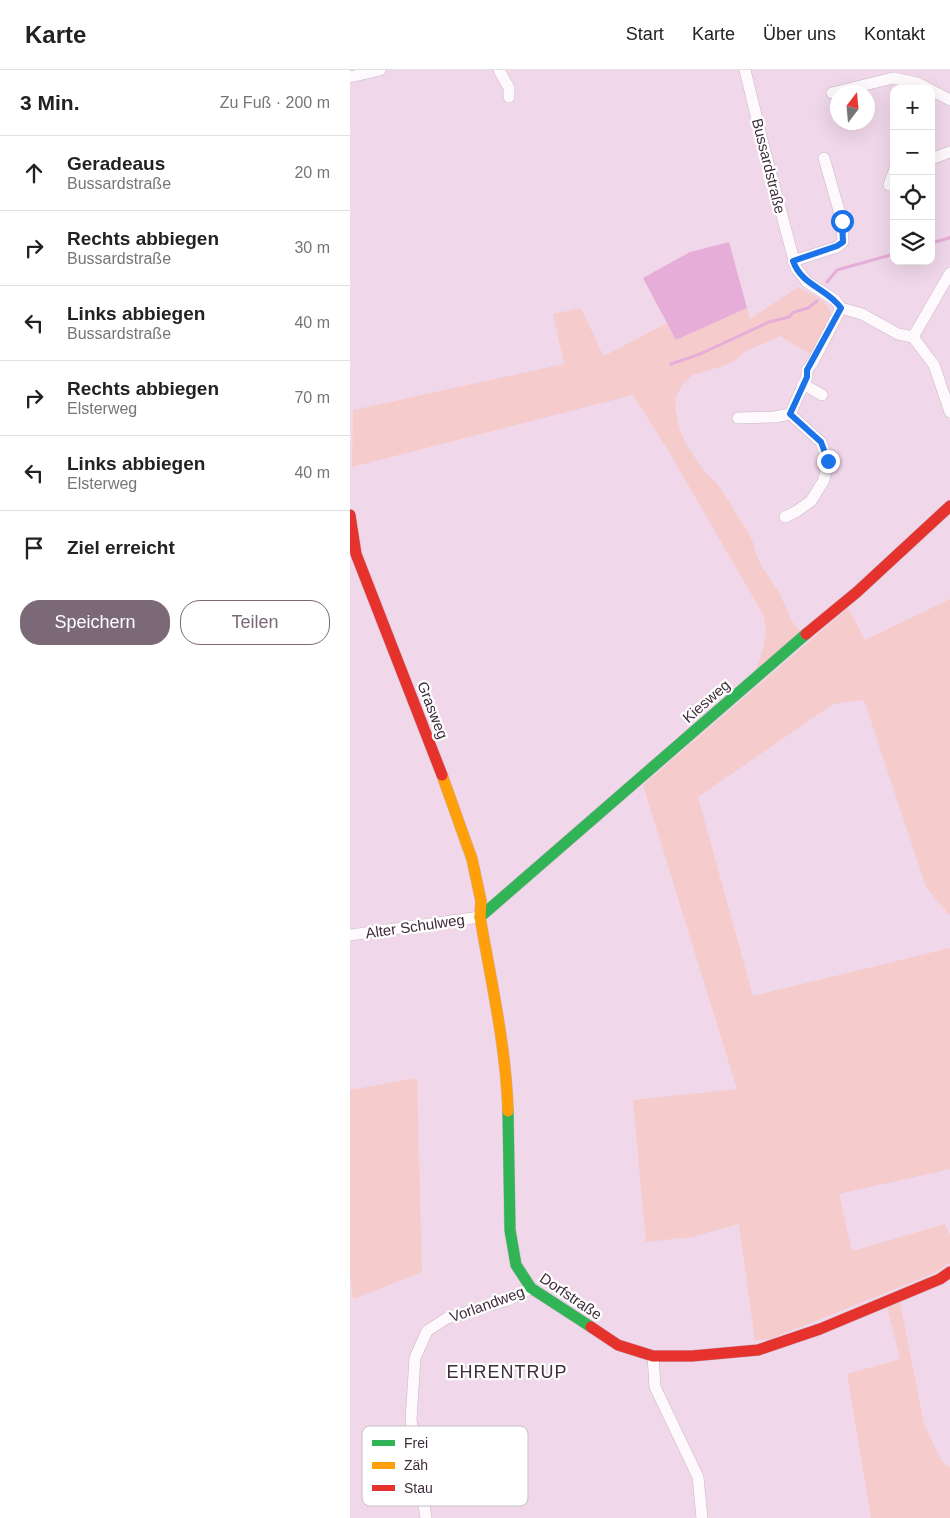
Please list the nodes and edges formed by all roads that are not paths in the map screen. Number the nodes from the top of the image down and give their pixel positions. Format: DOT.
graph roads {
  1 [pos="380,70"];
  2 [pos="499,70"];
  3 [pos="745,70"];
  4 [pos="350,77"];
  5 [pos="865,85"];
  6 [pos="921,85"];
  7 [pos="935,92"];
  8 [pos="509,97"];
  9 [pos="950,100"];
  10 [pos="950,152"];
  11 [pos="824,158"];
  12 [pos="935,158"];
  13 [pos="893,175"];
  14 [pos="889,185"];
  15 [pos="793,261"];
  16 [pos="950,273"];
  17 [pos="841,308"];
  18 [pos="913,337"];
  19 [pos="803,384"];
  20 [pos="822,395"];
  21 [pos="950,412"];
  22 [pos="790,414"];
  23 [pos="738,418"];
  24 [pos="950,506"];
  25 [pos="350,515"];
  26 [pos="785,517"];
  27 [pos="480,916"];
  28 [pos="350,935"];
  29 [pos="950,1272"];
  30 [pos="531,1288"];
  31 [pos="653,1356"];
  32 [pos="412,1426"];
  33 [pos="702,1518"];
  1 -- 4 [label="street"];
  2 -- 8 [label="street"];
  3 -- 15 [label="street, Bussardstraße"];
  5 -- 6 [label="street"];
  7 -- 9 [label="street"];
  10 -- 12 [label="street"];
  11 -- 15 [label="street"];
  13 -- 14 [label="street"];
  15 -- 17 [label="street, Bussardstraße"];
  16 -- 18 [label="street"];
  17 -- 18 [label="street, Bussardstraße"];
  17 -- 19 [label="street"];
  18 -- 21 [label="street"];
  19 -- 20 [label="street"];
  19 -- 22 [label="street"];
  22 -- 23 [label="street"];
  22 -- 26 [label="street"];
  24 -- 27 [label="street, Kiesweg"];
  25 -- 27 [label="street, Grasweg"];
  27 -- 28 [label="street, Alter Schulweg"];
  27 -- 30 [label="street, Dorfstraße"];
  29 -- 31 [label="street, Dorfstraße"];
  30 -- 31 [label="street, Dorfstraße"];
  30 -- 32 [label="street, Vorlandweg"];
  31 -- 33 [label="street"];
}
